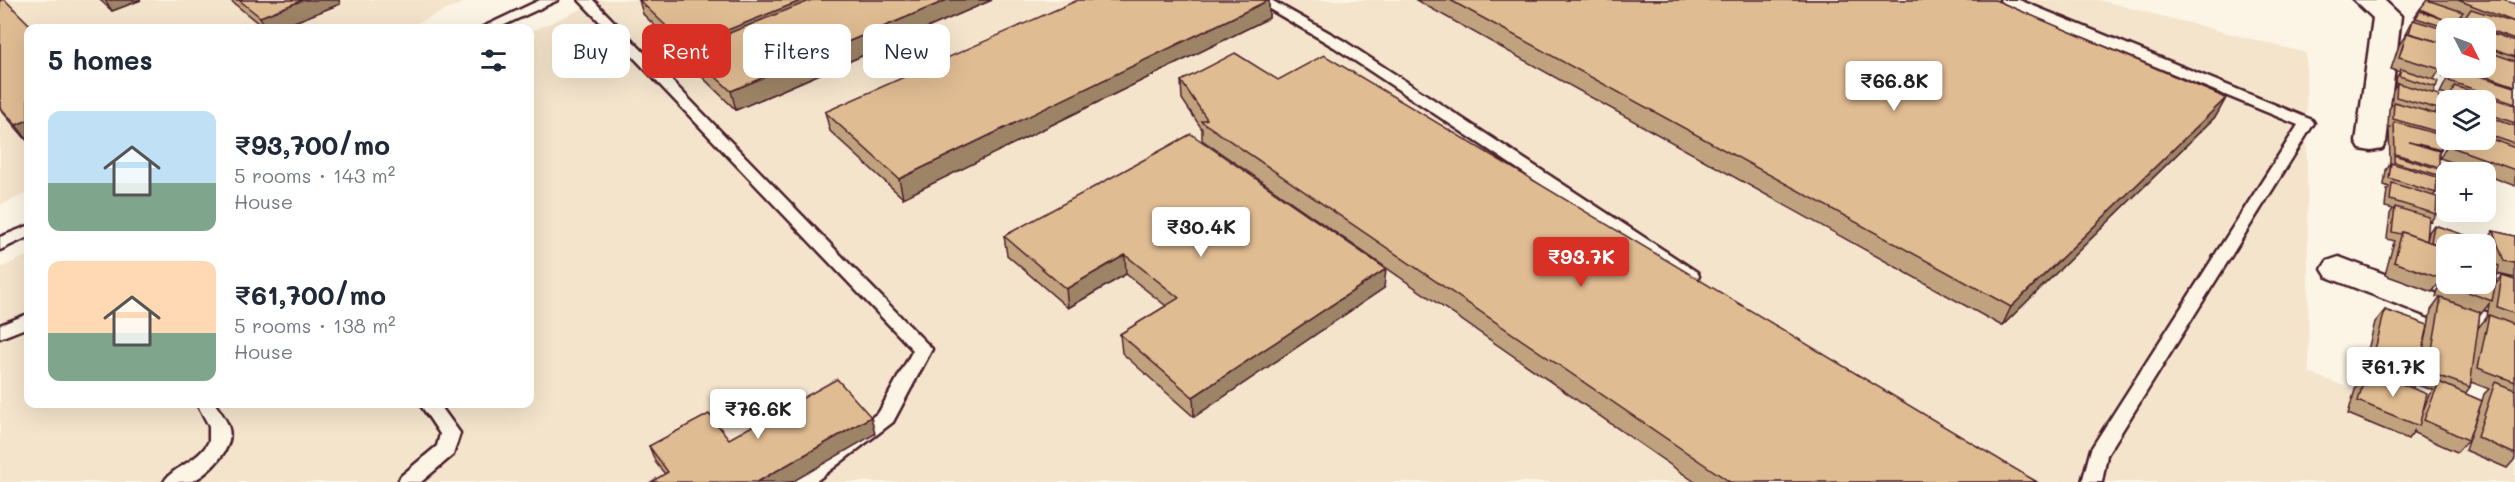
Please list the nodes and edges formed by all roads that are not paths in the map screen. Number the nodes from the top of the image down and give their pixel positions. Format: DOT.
graph roads {
  1 [pos="551,0"];
  2 [pos="585,0"];
  3 [pos="1262,0"];
  4 [pos="2007,0"];
  5 [pos="2367,0"];
  6 [pos="497,24"];
  7 [pos="2371,142"];
  8 [pos="24,233"];
  9 [pos="0,243"];
  10 [pos="2339,269"];
  11 [pos="1707,287"];
  12 [pos="24,322"];
  13 [pos="0,332"];
  14 [pos="2515,337"];
  15 [pos="208,408"];
  16 [pos="432,408"];
  17 [pos="174,482"];
  18 [pos="408,482"];
  19 [pos="801,482"];
  20 [pos="2092,482"];
  1 -- 6 [label="lane"];
  2 -- 19 [label="lane"];
  3 -- 11 [label="lane"];
  4 -- 20 [label="lane"];
  5 -- 7 [label="street"];
  8 -- 9 [label="lane"];
  10 -- 14 [label="street"];
  12 -- 13 [label="lane"];
  15 -- 17 [label="lane"];
  16 -- 18 [label="lane"];
}
